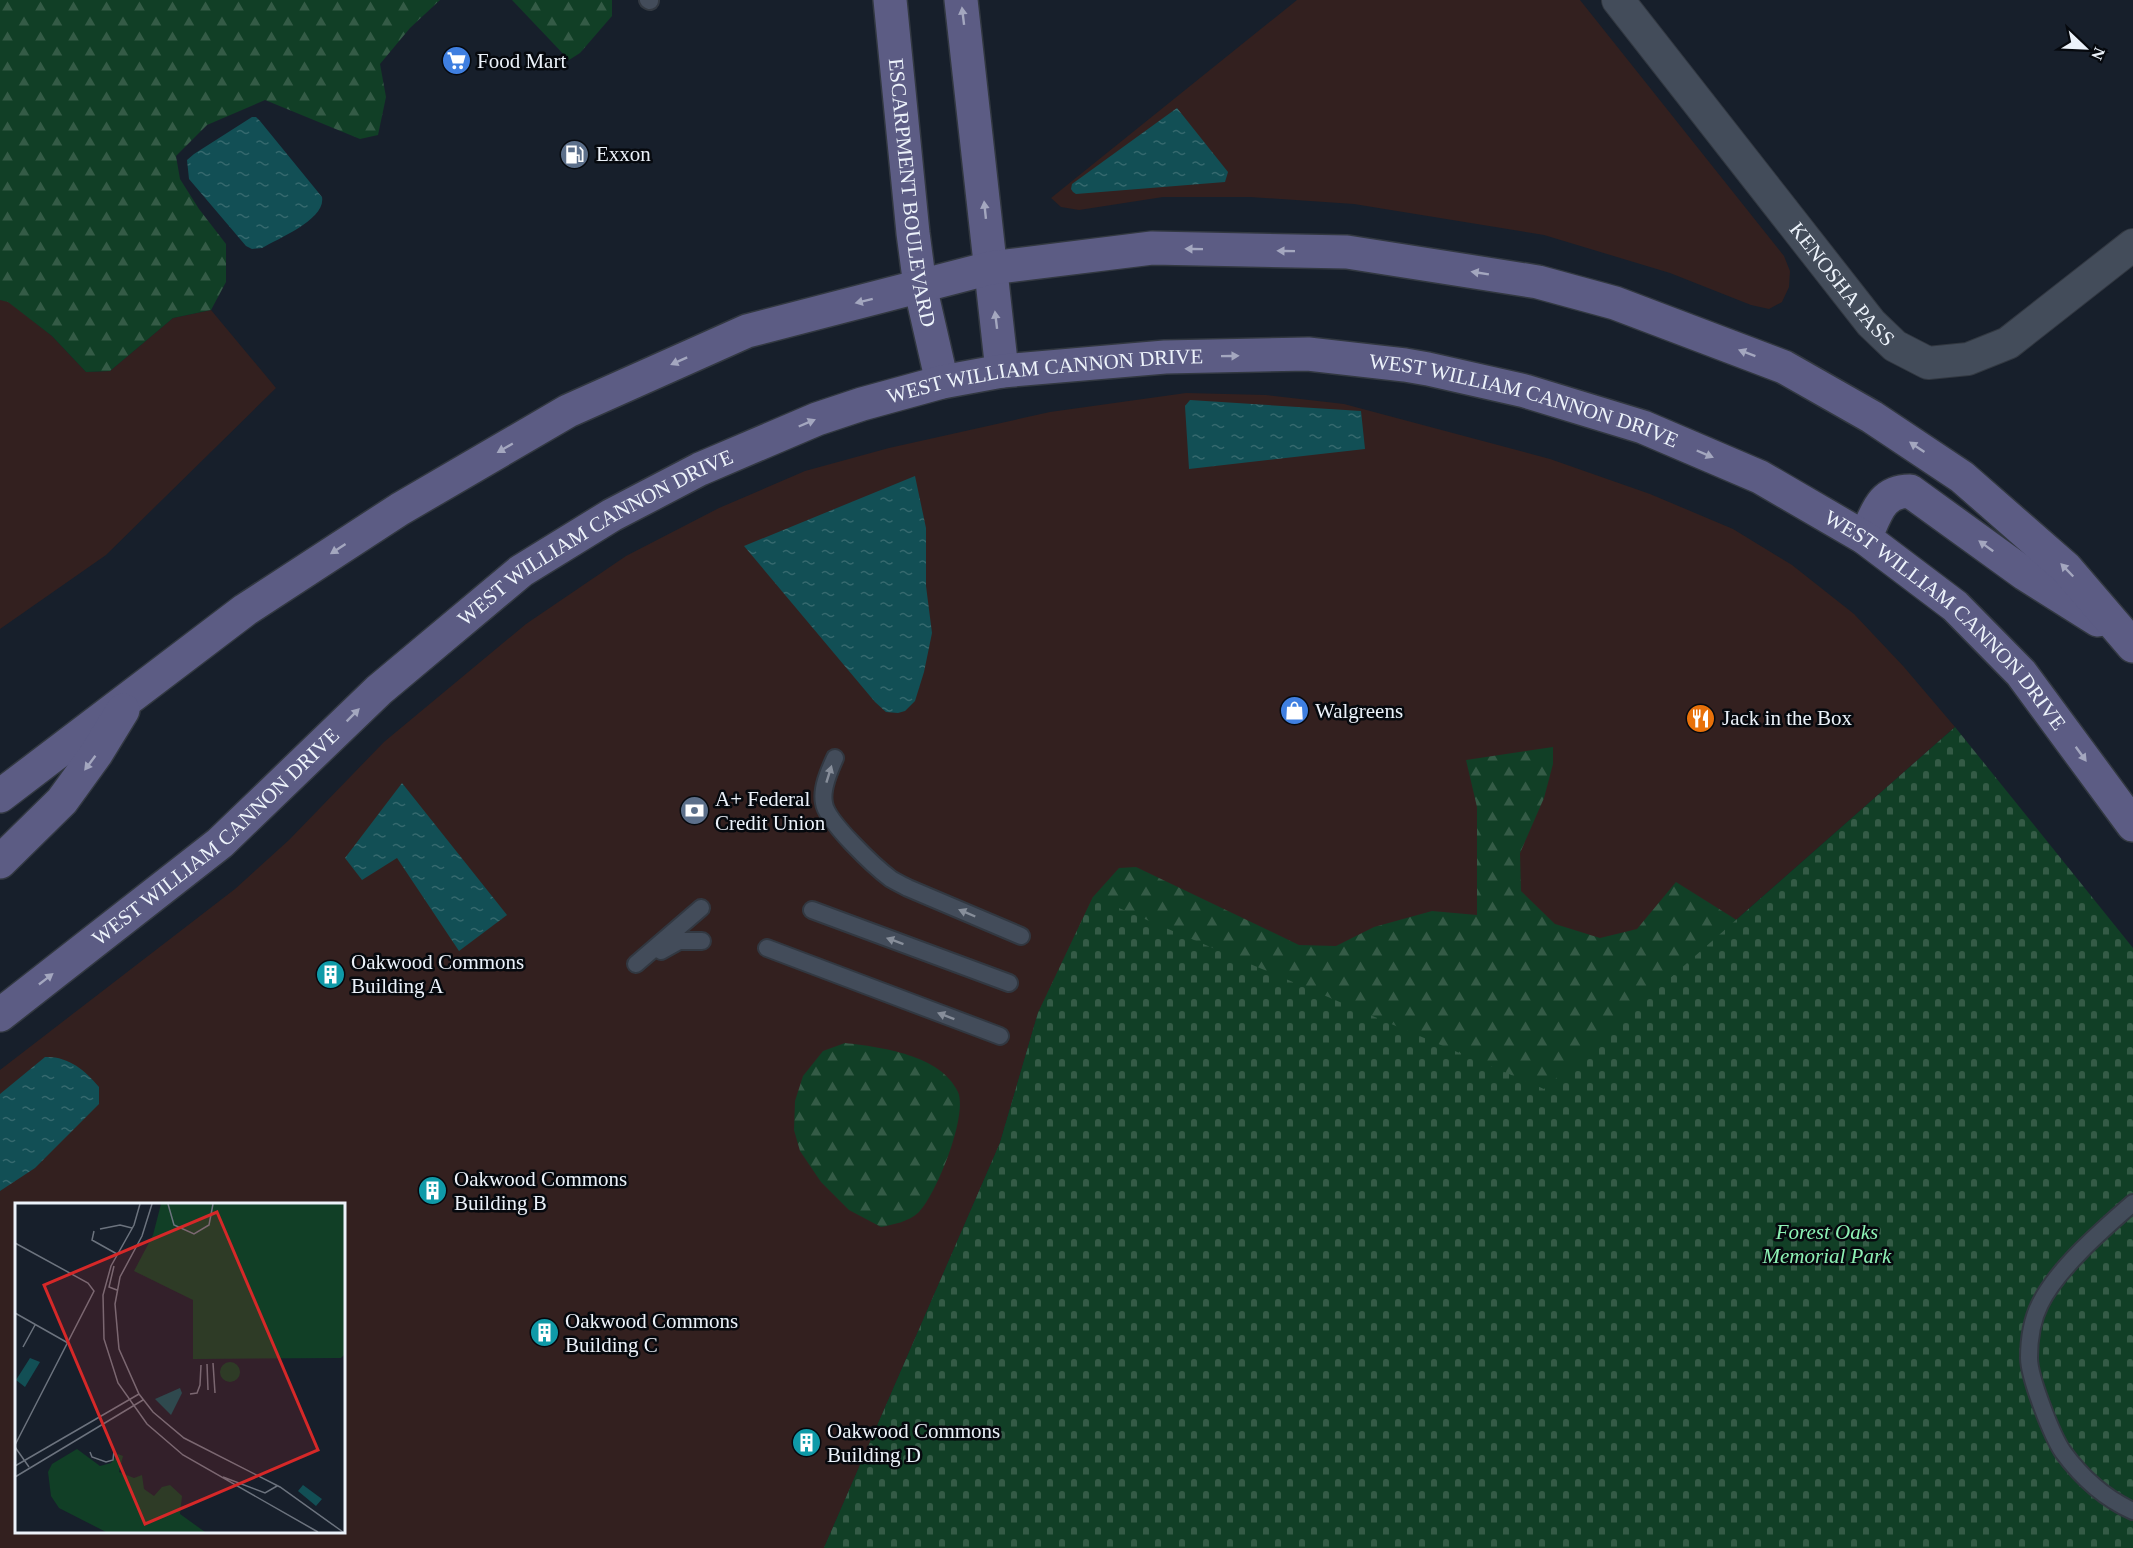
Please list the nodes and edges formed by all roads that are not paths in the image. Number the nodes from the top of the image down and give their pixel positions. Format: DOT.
graph roads {
  1 [pos="890,0"];
  2 [pos="961,0"];
  3 [pos="1620,0"];
  4 [pos="2133,245"];
  5 [pos="990,268"];
  6 [pos="921,286"];
  7 [pos="1002,371"];
  8 [pos="942,382"];
  9 [pos="1865,538"];
  10 [pos="2128,640"];
  11 [pos="131,696"];
  12 [pos="835,758"];
  13 [pos="0,796"];
  14 [pos="2133,825"];
  15 [pos="0,862"];
  16 [pos="701,908"];
  17 [pos="812,910"];
  18 [pos="1021,936"];
  19 [pos="702,941"];
  20 [pos="767,948"];
  21 [pos="1009,983"];
  22 [pos="0,1015"];
  23 [pos="1000,1036"];
  24 [pos="2133,1203"];
  25 [pos="2133,1511"];
  1 -- 6 [label="main road, ESCARPMENT BOULEVARD"];
  5 -- 2 [label="main road, one-way"];
  3 -- 4 [label="street, KENOSHA PASS"];
  5 -- 6 [label="main road"];
  7 -- 5 [label="main road, one-way"];
  10 -- 5 [label="main road, one-way"];
  6 -- 8 [label="main road, ESCARPMENT BOULEVARD"];
  6 -- 11 [label="main road, one-way"];
  7 -- 8 [label="main road, WEST WILLIAM CANNON DRIVE"];
  7 -- 9 [label="main road, WEST WILLIAM CANNON DRIVE, one-way"];
  22 -- 8 [label="main road, WEST WILLIAM CANNON DRIVE, one-way"];
  10 -- 9 [label="main road, one-way"];
  9 -- 14 [label="main road, WEST WILLIAM CANNON DRIVE, one-way"];
  11 -- 13 [label="main road"];
  11 -- 15 [label="main road, one-way"];
  18 -- 12 [label="lane, one-way"];
  16 -- 19 [label="lane"];
  21 -- 17 [label="lane, one-way"];
  23 -- 20 [label="lane, one-way"];
  24 -- 25 [label="lane"];
}
